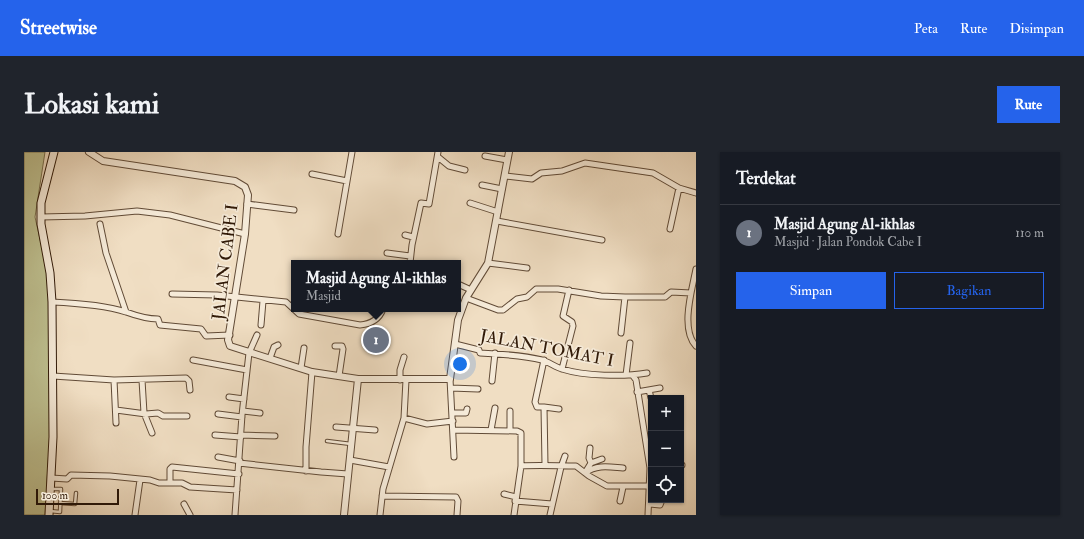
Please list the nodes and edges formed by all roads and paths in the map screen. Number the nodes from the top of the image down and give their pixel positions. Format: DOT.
graph roads {
  1 [pos="54,152"];
  2 [pos="89,152"];
  3 [pos="352,152"];
  4 [pos="509,152"];
  5 [pos="438,155"];
  6 [pos="485,156"];
  7 [pos="507,160"];
  8 [pos="465,170"];
  9 [pos="312,174"];
  10 [pos="505,176"];
  11 [pos="347,181"];
  12 [pos="482,185"];
  13 [pos="679,188"];
  14 [pos="502,189"];
  15 [pos="696,193"];
  16 [pos="470,203"];
  17 [pos="247,204"];
  18 [pos="294,210"];
  19 [pos="498,212"];
  20 [pos="41,217"];
  21 [pos="497,221"];
  22 [pos="100,224"];
  23 [pos="670,229"];
  24 [pos="245,234"];
  25 [pos="338,234"];
  26 [pos="406,235"];
  27 [pos="413,237"];
  28 [pos="602,240"];
  29 [pos="387,253"];
  30 [pos="410,256"];
  31 [pos="410,260"];
  32 [pos="488,263"];
  33 [pos="527,268"];
  34 [pos="696,269"];
  35 [pos="461,285"];
  36 [pos="471,290"];
  37 [pos="569,290"];
  38 [pos="691,293"];
  39 [pos="172,294"];
  40 [pos="236,297"];
  41 [pos="625,297"];
  42 [pos="466,298"];
  43 [pos="263,301"];
  44 [pos="52,302"];
  45 [pos="291,304"];
  46 [pos="126,312"];
  47 [pos="297,312"];
  48 [pos="382,312"];
  49 [pos="461,312"];
  50 [pos="461,312"];
  51 [pos="261,325"];
  52 [pos="621,333"];
  53 [pos="230,335"];
  54 [pos="257,335"];
  55 [pos="630,343"];
  56 [pos="278,344"];
  57 [pos="455,344"];
  58 [pos="334,346"];
  59 [pos="696,346"];
  60 [pos="304,348"];
  61 [pos="249,353"];
  62 [pos="495,353"];
  63 [pos="404,357"];
  64 [pos="270,358"];
  65 [pos="193,360"];
  66 [pos="544,360"];
  67 [pos="301,368"];
  68 [pos="562,369"];
  69 [pos="247,370"];
  70 [pos="312,372"];
  71 [pos="647,373"];
  72 [pos="626,375"];
  73 [pos="53,376"];
  74 [pos="338,376"];
  75 [pos="633,376"];
  76 [pos="450,378"];
  77 [pos="114,380"];
  78 [pos="142,380"];
  79 [pos="358,380"];
  80 [pos="403,380"];
  81 [pos="492,381"];
  82 [pos="451,388"];
  83 [pos="660,388"];
  84 [pos="478,389"];
  85 [pos="190,390"];
  86 [pos="649,390"];
  87 [pos="637,392"];
  88 [pos="650,395"];
  89 [pos="229,397"];
  90 [pos="244,399"];
  91 [pos="544,407"];
  92 [pos="495,408"];
  93 [pos="467,409"];
  94 [pos="559,409"];
  95 [pos="116,410"];
  96 [pos="243,411"];
  97 [pos="510,411"];
  98 [pos="260,412"];
  99 [pos="452,413"];
  100 [pos="146,414"];
  101 [pos="218,414"];
  102 [pos="187,416"];
  103 [pos="242,417"];
  104 [pos="404,418"];
  105 [pos="453,421"];
  106 [pos="116,423"];
  107 [pos="336,427"];
  108 [pos="354,428"];
  109 [pos="375,430"];
  110 [pos="453,430"];
  111 [pos="491,430"];
  112 [pos="510,431"];
  113 [pos="152,433"];
  114 [pos="215,435"];
  115 [pos="241,436"];
  116 [pos="275,436"];
  117 [pos="327,441"];
  118 [pos="648,442"];
  119 [pos="352,444"];
  120 [pos="590,448"];
  121 [pos="565,456"];
  122 [pos="218,457"];
  123 [pos="454,457"];
  124 [pos="602,459"];
  125 [pos="350,460"];
  126 [pos="240,462"];
  127 [pos="591,463"];
  128 [pos="545,465"];
  129 [pos="521,466"];
  130 [pos="390,467"];
  131 [pos="561,467"];
  132 [pos="623,468"];
  133 [pos="306,471"];
  134 [pos="585,472"];
  135 [pos="239,474"];
  136 [pos="348,474"];
  137 [pos="51,478"];
  138 [pos="140,480"];
  139 [pos="170,482"];
  140 [pos="648,486"];
  141 [pos="623,487"];
  142 [pos="50,489"];
  143 [pos="237,490"];
  144 [pos="76,493"];
  145 [pos="504,494"];
  146 [pos="382,496"];
  147 [pos="516,499"];
  148 [pos="620,501"];
  149 [pos="60,503"];
  150 [pos="661,503"];
  151 [pos="184,504"];
  152 [pos="552,504"];
  153 [pos="650,504"];
  154 [pos="49,513"];
  155 [pos="135,515"];
  156 [pos="190,515"];
  157 [pos="236,515"];
  158 [pos="344,515"];
  159 [pos="380,515"];
  160 [pos="457,515"];
  161 [pos="514,515"];
  162 [pos="550,515"];
  163 [pos="648,515"];
  1 -- 20 [label="main road"];
  2 -- 17 [label="street, JALAN CABE I"];
  3 -- 11 [label="street"];
  4 -- 7 [label="street"];
  5 -- 8 [label="street"];
  5 -- 27 [label="street"];
  6 -- 7 [label="street"];
  7 -- 10 [label="street"];
  9 -- 11 [label="street"];
  10 -- 13 [label="street"];
  10 -- 14 [label="street"];
  11 -- 25 [label="street"];
  12 -- 14 [label="street"];
  13 -- 15 [label="street"];
  13 -- 23 [label="street"];
  14 -- 19 [label="street"];
  16 -- 19 [label="street"];
  17 -- 18 [label="street"];
  17 -- 24 [label="street, JALAN CABE I"];
  19 -- 21 [label="street"];
  20 -- 24 [label="street"];
  20 -- 44 [label="main road"];
  21 -- 28 [label="street"];
  21 -- 32 [label="street"];
  22 -- 46 [label="street"];
  24 -- 40 [label="street, JALAN CABE I"];
  26 -- 27 [label="street"];
  27 -- 30 [label="street"];
  29 -- 30 [label="street"];
  30 -- 31 [label="street"];
  32 -- 33 [label="street"];
  32 -- 36 [label="street"];
  34 -- 38 [label="street"];
  35 -- 36 [label="street"];
  36 -- 42 [label="street"];
  37 -- 41 [label="street"];
  37 -- 42 [label="street"];
  37 -- 68 [label="street"];
  38 -- 41 [label="street"];
  38 -- 59 [label="street"];
  39 -- 40 [label="street"];
  40 -- 43 [label="street"];
  40 -- 53 [label="street, JALAN CABE I"];
  41 -- 52 [label="street"];
  42 -- 50 [label="street"];
  43 -- 45 [label="street"];
  43 -- 51 [label="street"];
  44 -- 46 [label="street"];
  44 -- 73 [label="main road"];
  46 -- 53 [label="street"];
  47 -- 48 [label="street"];
  49 -- 57 [label="street"];
  53 -- 61 [label="street"];
  54 -- 61 [label="street"];
  55 -- 72 [label="street"];
  56 -- 64 [label="street"];
  57 -- 62 [label="street, JALAN TOMAT I"];
  57 -- 76 [label="street"];
  58 -- 74 [label="street"];
  60 -- 67 [label="street"];
  61 -- 64 [label="street"];
  61 -- 69 [label="street"];
  62 -- 66 [label="street, JALAN TOMAT I"];
  62 -- 81 [label="street"];
  63 -- 80 [label="street"];
  64 -- 67 [label="street"];
  65 -- 69 [label="street"];
  66 -- 68 [label="street, JALAN TOMAT I"];
  66 -- 91 [label="street"];
  67 -- 70 [label="street"];
  68 -- 72 [label="street, JALAN TOMAT I"];
  69 -- 90 [label="street"];
  70 -- 74 [label="street"];
  70 -- 133 [label="street"];
  71 -- 75 [label="street"];
  72 -- 75 [label="street, JALAN TOMAT I"];
  73 -- 77 [label="street"];
  73 -- 137 [label="main road"];
  74 -- 79 [label="street"];
  75 -- 87 [label="street"];
  76 -- 80 [label="street"];
  76 -- 82 [label="street"];
  77 -- 78 [label="street"];
  77 -- 95 [label="street"];
  78 -- 85 [label="street"];
  78 -- 100 [label="street"];
  79 -- 80 [label="street"];
  79 -- 108 [label="street"];
  80 -- 104 [label="street"];
  82 -- 84 [label="street"];
  82 -- 99 [label="street"];
  83 -- 86 [label="street"];
  86 -- 87 [label="street"];
  86 -- 88 [label="street"];
  87 -- 118 [label="street"];
  89 -- 90 [label="street"];
  90 -- 96 [label="street"];
  91 -- 94 [label="street"];
  91 -- 128 [label="street"];
  92 -- 111 [label="street"];
  93 -- 99 [label="street"];
  95 -- 100 [label="street"];
  95 -- 106 [label="street"];
  96 -- 98 [label="street"];
  96 -- 103 [label="street"];
  97 -- 112 [label="street"];
  99 -- 105 [label="street"];
  100 -- 102 [label="street"];
  100 -- 113 [label="street"];
  101 -- 103 [label="street"];
  103 -- 115 [label="street"];
  104 -- 105 [label="street"];
  104 -- 130 [label="street"];
  105 -- 110 [label="street"];
  107 -- 108 [label="street"];
  108 -- 109 [label="street"];
  108 -- 119 [label="street"];
  110 -- 111 [label="street"];
  110 -- 123 [label="street"];
  111 -- 112 [label="street"];
  112 -- 129 [label="street"];
  114 -- 115 [label="street"];
  115 -- 116 [label="street"];
  115 -- 126 [label="street"];
  117 -- 119 [label="lane"];
  119 -- 125 [label="street"];
  120 -- 127 [label="street"];
  121 -- 131 [label="street"];
  122 -- 126 [label="street"];
  124 -- 127 [label="street"];
  125 -- 130 [label="street"];
  125 -- 136 [label="street"];
  126 -- 133 [label="street"];
  126 -- 135 [label="street"];
  127 -- 134 [label="street"];
  128 -- 129 [label="street"];
  128 -- 131 [label="street"];
  129 -- 147 [label="street"];
  130 -- 146 [label="street"];
  131 -- 134 [label="street"];
  131 -- 152 [label="street"];
  132 -- 134 [label="street"];
  133 -- 136 [label="street"];
  134 -- 141 [label="street"];
  135 -- 139 [label="street"];
  135 -- 143 [label="street"];
  136 -- 158 [label="street"];
  137 -- 138 [label="street"];
  137 -- 142 [label="main road"];
  138 -- 139 [label="street"];
  138 -- 155 [label="street"];
  139 -- 143 [label="street"];
  140 -- 141 [label="street"];
  141 -- 148 [label="street"];
  142 -- 149 [label="lane"];
  142 -- 154 [label="main road"];
  143 -- 157 [label="street"];
  144 -- 149 [label="lane"];
  145 -- 147 [label="street"];
  146 -- 159 [label="street"];
  146 -- 160 [label="street"];
  147 -- 152 [label="street"];
  147 -- 161 [label="street"];
  149 -- 154 [label="lane"];
  150 -- 153 [label="street"];
  151 -- 156 [label="street"];
  152 -- 162 [label="street"];
  153 -- 163 [label="street"];
}
